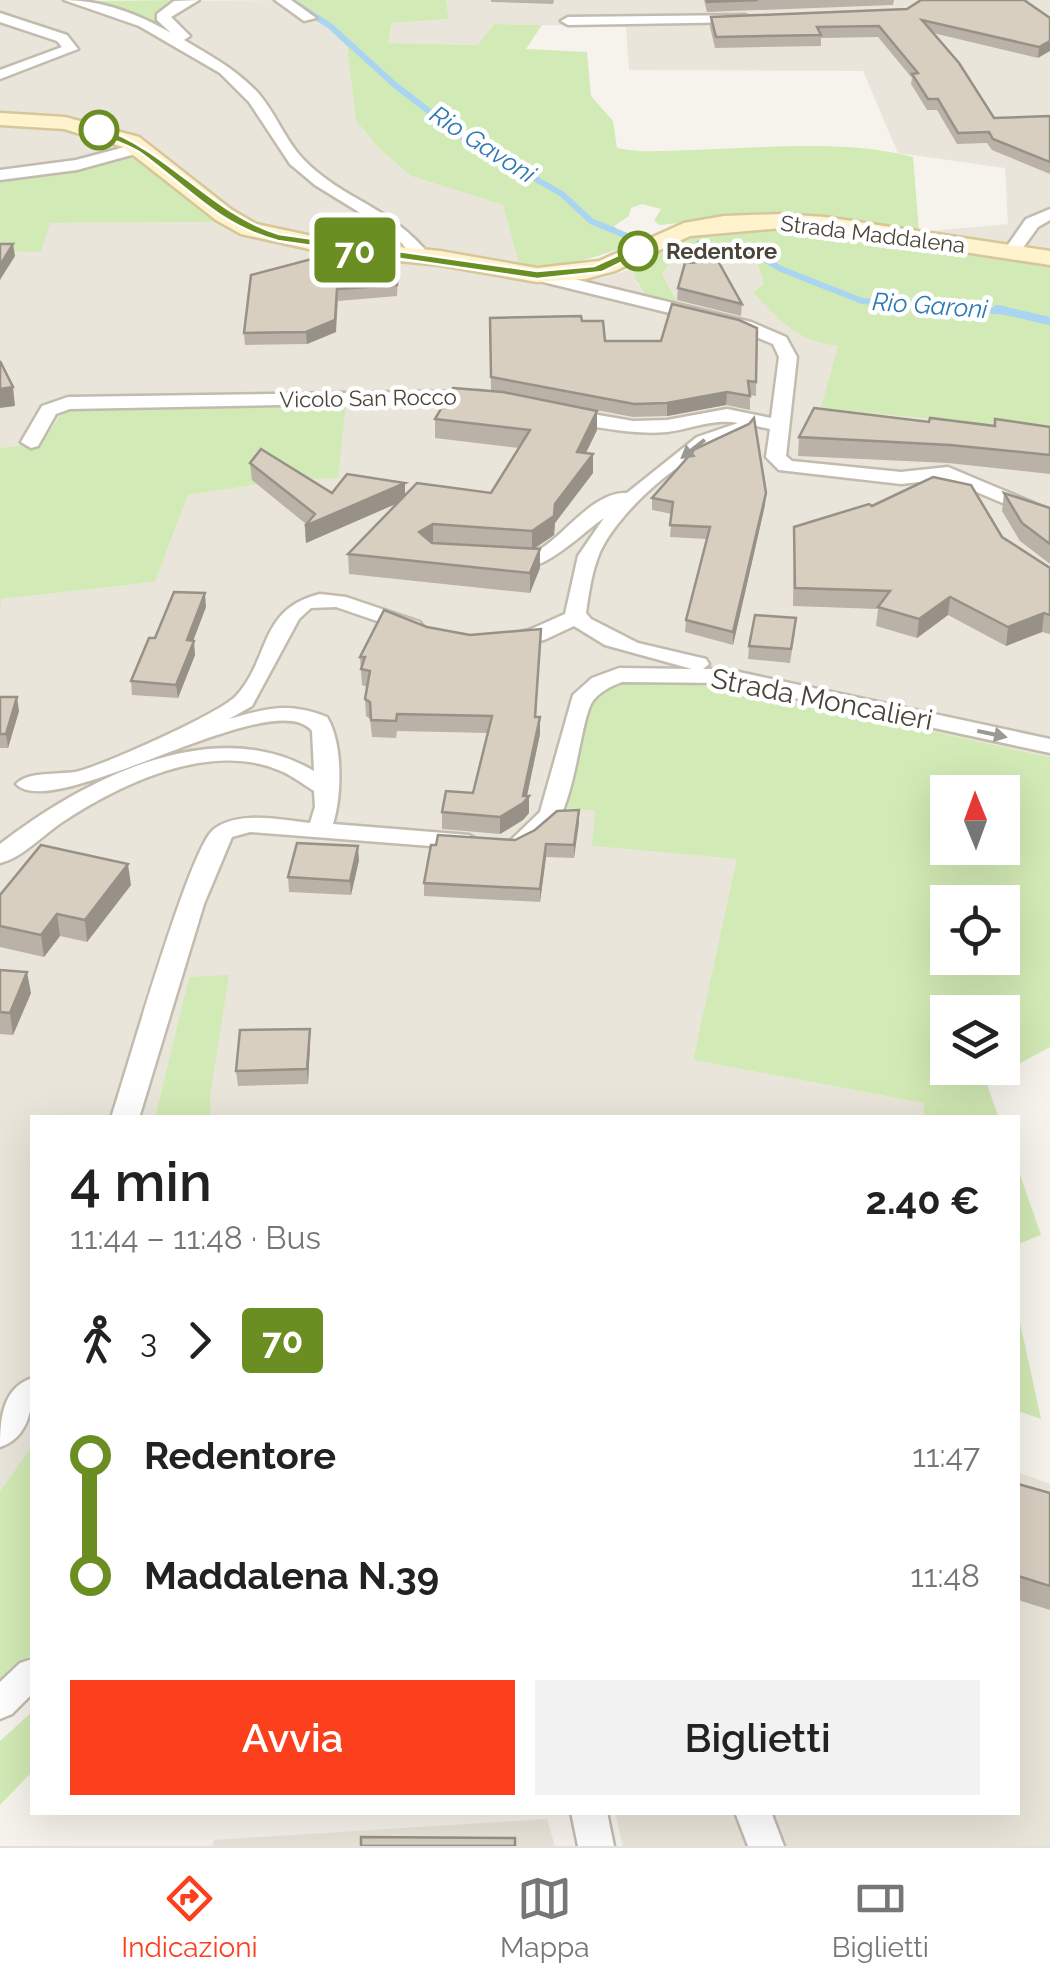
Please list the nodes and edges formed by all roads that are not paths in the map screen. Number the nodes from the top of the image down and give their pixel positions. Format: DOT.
graph roads {
  1 [pos="71,0"];
  2 [pos="192,0"];
  3 [pos="282,0"];
  4 [pos="0,17"];
  5 [pos="308,18"];
  6 [pos="768,19"];
  7 [pos="568,21"];
  8 [pos="194,52"];
  9 [pos="0,75"];
  10 [pos="0,119"];
  11 [pos="140,148"];
  12 [pos="0,175"];
  13 [pos="1050,214"];
  14 [pos="1011,252"];
  15 [pos="424,256"];
  16 [pos="1050,258"];
  17 [pos="586,272"];
  18 [pos="537,275"];
  19 [pos="642,300"];
  20 [pos="504,401"];
  21 [pos="538,409"];
  22 [pos="780,425"];
  23 [pos="30,442"];
  24 [pos="776,451"];
  25 [pos="963,477"];
  26 [pos="642,488"];
  27 [pos="985,511"];
  28 [pos="1050,517"];
  29 [pos="478,558"];
  30 [pos="577,616"];
  31 [pos="435,636"];
  32 [pos="489,642"];
  33 [pos="726,676"];
  34 [pos="170,744"];
  35 [pos="1050,746"];
  36 [pos="28,784"];
  37 [pos="326,788"];
  38 [pos="319,831"];
  39 [pos="0,856"];
  40 [pos="126,1115"];
  41 [pos="30,1393"];
  42 [pos="0,1435"];
  43 [pos="30,1675"];
  44 [pos="0,1704"];
  45 [pos="590,1815"];
  46 [pos="754,1815"];
  47 [pos="596,1846"];
  48 [pos="766,1846"];
  1 -- 8 [label="street"];
  2 -- 8 [label="street"];
  3 -- 5 [label="street"];
  4 -- 9 [label="street"];
  6 -- 7 [label="street"];
  8 -- 15 [label="street"];
  10 -- 11 [label="street, Strada Maddalena"];
  11 -- 12 [label="street"];
  11 -- 15 [label="street, Strada Maddalena"];
  13 -- 14 [label="street"];
  14 -- 16 [label="street, Strada Maddalena"];
  14 -- 17 [label="street, Strada Maddalena"];
  15 -- 18 [label="street, Strada Maddalena"];
  17 -- 18 [label="street, Strada Maddalena"];
  17 -- 19 [label="street, Strada Maddalena"];
  18 -- 19 [label="street, Strada Maddalena"];
  19 -- 22 [label="street, Strada Maddalena"];
  20 -- 23 [label="street, Vicolo San Rocco"];
  21 -- 22 [label="street"];
  22 -- 24 [label="street, Strada Maddalena"];
  24 -- 25 [label="street"];
  24 -- 26 [label="street, one-way"];
  25 -- 27 [label="street"];
  25 -- 28 [label="street"];
  26 -- 29 [label="street"];
  26 -- 30 [label="street"];
  30 -- 32 [label="street"];
  30 -- 33 [label="street"];
  31 -- 34 [label="street"];
  33 -- 35 [label="street, Strada Moncalieri, one-way"];
  33 -- 38 [label="street, Strada Moncalieri"];
  34 -- 36 [label="street"];
  34 -- 37 [label="street"];
  37 -- 38 [label="street"];
  37 -- 39 [label="street"];
  38 -- 40 [label="street, Strada Moncalieri"];
  41 -- 42 [label="street"];
  43 -- 44 [label="street"];
  45 -- 47 [label="street"];
  46 -- 48 [label="street"];
}
